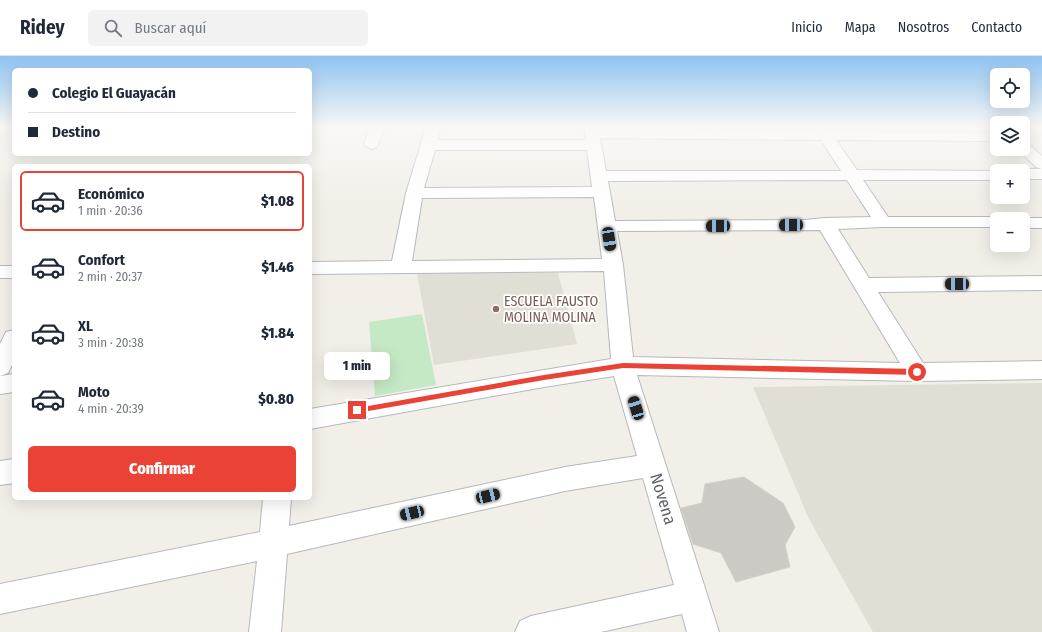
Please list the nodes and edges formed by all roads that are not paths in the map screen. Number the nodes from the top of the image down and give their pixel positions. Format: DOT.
graph roads {
  1 [pos="426,154"];
  2 [pos="595,154"];
  3 [pos="838,154"];
  4 [pos="852,174"];
  5 [pos="990,174"];
  6 [pos="1030,174"];
  7 [pos="1042,174"];
  8 [pos="600,184"];
  9 [pos="414,193"];
  10 [pos="884,222"];
  11 [pos="990,222"];
  12 [pos="825,223"];
  13 [pos="1030,223"];
  14 [pos="1042,223"];
  15 [pos="607,226"];
  16 [pos="613,265"];
  17 [pos="401,266"];
  18 [pos="312,268"];
  19 [pos="0,272"];
  20 [pos="12,272"];
  21 [pos="1042,283"];
  22 [pos="863,285"];
  23 [pos="12,342"];
  24 [pos="623,366"];
  25 [pos="0,367"];
  26 [pos="1042,370"];
  27 [pos="917,372"];
  28 [pos="12,383"];
  29 [pos="0,385"];
  30 [pos="312,419"];
  31 [pos="653,465"];
  32 [pos="12,471"];
  33 [pos="0,473"];
  34 [pos="277,500"];
  35 [pos="274,543"];
  36 [pos="693,596"];
  37 [pos="0,599"];
  38 [pos="265,632"];
  39 [pos="531,632"];
  40 [pos="703,632"];
  1 -- 9 [label="street"];
  2 -- 8 [label="street, Novena"];
  3 -- 4 [label="street"];
  4 -- 5 [label="street"];
  4 -- 8 [label="street"];
  4 -- 10 [label="street"];
  6 -- 7 [label="street"];
  8 -- 9 [label="street"];
  8 -- 15 [label="street, Novena"];
  9 -- 17 [label="street"];
  10 -- 11 [label="street"];
  10 -- 12 [label="street"];
  12 -- 15 [label="street"];
  12 -- 22 [label="street"];
  13 -- 14 [label="street"];
  15 -- 16 [label="street, Novena"];
  16 -- 17 [label="street"];
  16 -- 24 [label="street, Novena"];
  17 -- 18 [label="street"];
  19 -- 20 [label="street"];
  21 -- 22 [label="street"];
  22 -- 27 [label="street"];
  23 -- 25 [label="street"];
  24 -- 27 [label="street"];
  24 -- 30 [label="street"];
  24 -- 31 [label="street, Novena"];
  26 -- 27 [label="street"];
  28 -- 29 [label="street"];
  31 -- 35 [label="street"];
  31 -- 36 [label="street, Novena"];
  32 -- 33 [label="street"];
  34 -- 35 [label="street"];
  35 -- 37 [label="street"];
  35 -- 38 [label="street"];
  36 -- 39 [label="street"];
  36 -- 40 [label="street, Novena"];
}
